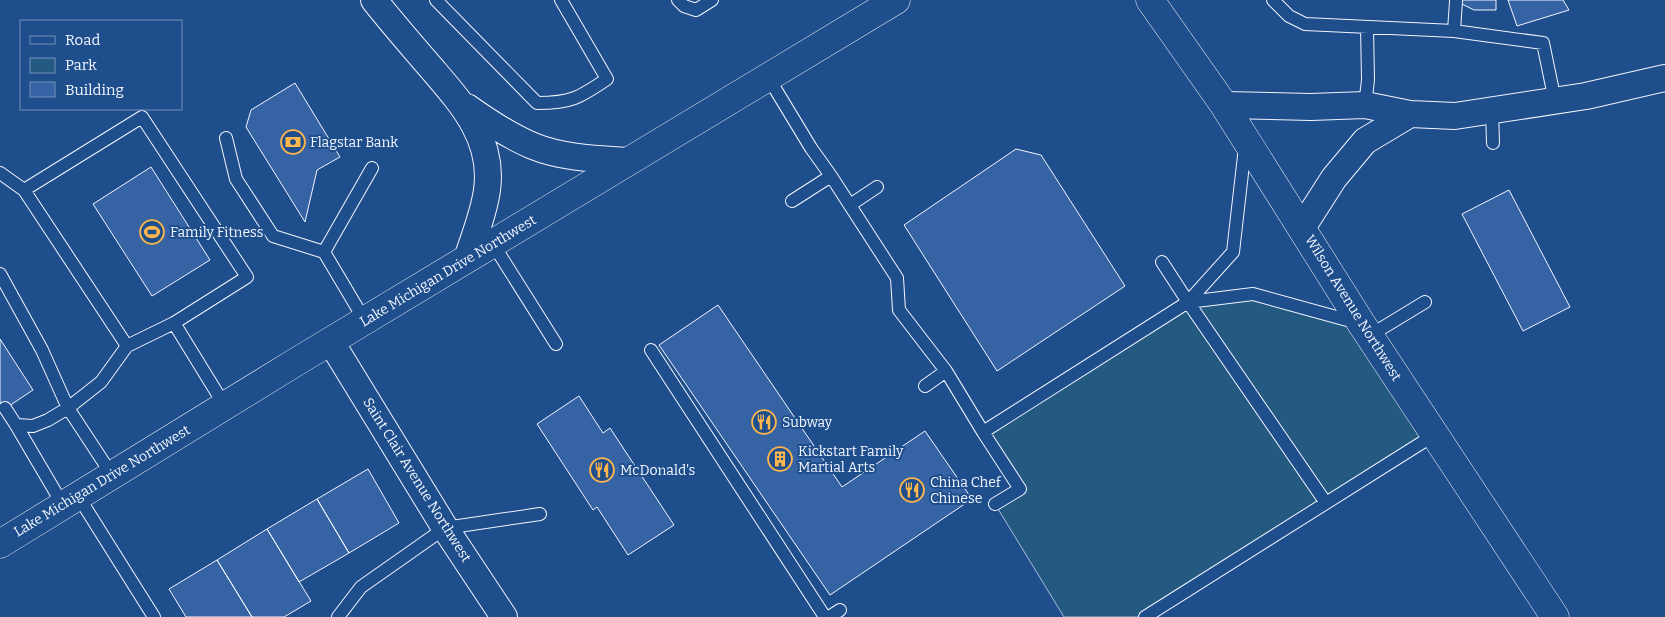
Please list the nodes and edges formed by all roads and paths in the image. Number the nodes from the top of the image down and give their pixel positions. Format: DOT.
graph roads {
  1 [pos="436,0"];
  2 [pos="561,0"];
  3 [pos="678,0"];
  4 [pos="712,0"];
  5 [pos="896,0"];
  6 [pos="1150,0"];
  7 [pos="1273,0"];
  8 [pos="1456,1"];
  9 [pos="381,3"];
  10 [pos="1367,27"];
  11 [pos="1454,31"];
  12 [pos="768,77"];
  13 [pos="1665,78"];
  14 [pos="1555,101"];
  15 [pos="462,105"];
  16 [pos="1224,105"];
  17 [pos="1365,105"];
  18 [pos="1492,110"];
  19 [pos="1410,114"];
  20 [pos="226,138"];
  21 [pos="1246,142"];
  22 [pos="1493,143"];
  23 [pos="629,161"];
  24 [pos="372,168"];
  25 [pos="0,173"];
  26 [pos="831,176"];
  27 [pos="877,187"];
  28 [pos="24,190"];
  29 [pos="792,201"];
  30 [pos="850,205"];
  31 [pos="1302,228"];
  32 [pos="493,244"];
  33 [pos="324,252"];
  34 [pos="467,260"];
  35 [pos="1162,262"];
  36 [pos="0,274"];
  37 [pos="1188,302"];
  38 [pos="1425,302"];
  39 [pos="365,320"];
  40 [pos="174,323"];
  41 [pos="1365,330"];
  42 [pos="331,342"];
  43 [pos="556,344"];
  44 [pos="127,346"];
  45 [pos="650,350"];
  46 [pos="946,371"];
  47 [pos="925,386"];
  48 [pos="225,406"];
  49 [pos="5,408"];
  50 [pos="68,408"];
  51 [pos="16,426"];
  52 [pos="983,432"];
  53 [pos="1434,435"];
  54 [pos="112,475"];
  55 [pos="71,500"];
  56 [pos="1326,503"];
  57 [pos="996,504"];
  58 [pos="540,514"];
  59 [pos="446,528"];
  60 [pos="0,544"];
  61 [pos="154,617"];
  62 [pos="338,617"];
  63 [pos="504,617"];
  64 [pos="825,617"];
  65 [pos="1145,617"];
  66 [pos="1555,617"];
  1 -- 2 [label="lane"];
  3 -- 4 [label="lane"];
  5 -- 12 [label="main road, Lake Michigan Drive Northwest"];
  6 -- 16 [label="main road, Wilson Avenue Northwest"];
  7 -- 10 [label="lane"];
  8 -- 11 [label="lane"];
  9 -- 15 [label="street"];
  10 -- 11 [label="lane"];
  10 -- 17 [label="lane"];
  11 -- 14 [label="lane"];
  12 -- 23 [label="main road, Lake Michigan Drive Northwest"];
  12 -- 26 [label="lane"];
  13 -- 14 [label="street"];
  14 -- 18 [label="street"];
  15 -- 23 [label="street"];
  15 -- 34 [label="street"];
  16 -- 17 [label="street"];
  16 -- 21 [label="main road, Wilson Avenue Northwest"];
  17 -- 19 [label="street"];
  18 -- 19 [label="street"];
  18 -- 22 [label="lane"];
  19 -- 31 [label="street"];
  20 -- 33 [label="lane"];
  21 -- 31 [label="main road, Wilson Avenue Northwest"];
  21 -- 37 [label="lane"];
  23 -- 32 [label="main road, Lake Michigan Drive Northwest"];
  24 -- 33 [label="lane"];
  25 -- 28 [label="lane"];
  26 -- 29 [label="lane"];
  26 -- 30 [label="lane"];
  27 -- 30 [label="lane"];
  28 -- 40 [label="lane"];
  28 -- 44 [label="lane"];
  30 -- 46 [label="lane"];
  31 -- 41 [label="main road, Wilson Avenue Northwest"];
  32 -- 34 [label="main road, Lake Michigan Drive Northwest"];
  32 -- 43 [label="lane"];
  33 -- 39 [label="lane"];
  34 -- 39 [label="main road, Lake Michigan Drive Northwest"];
  35 -- 37 [label="lane"];
  36 -- 50 [label="lane"];
  37 -- 41 [label="lane"];
  37 -- 52 [label="lane"];
  37 -- 56 [label="lane"];
  38 -- 41 [label="lane"];
  39 -- 42 [label="main road, Lake Michigan Drive Northwest"];
  40 -- 44 [label="lane"];
  40 -- 48 [label="lane"];
  41 -- 53 [label="main road, Wilson Avenue Northwest"];
  42 -- 48 [label="main road, Lake Michigan Drive Northwest"];
  42 -- 59 [label="street, Saint Clair Avenue Northwest"];
  44 -- 50 [label="lane"];
  45 -- 64 [label="lane"];
  46 -- 47 [label="lane"];
  46 -- 52 [label="lane"];
  48 -- 54 [label="main road, Lake Michigan Drive Northwest"];
  49 -- 51 [label="lane"];
  50 -- 51 [label="lane"];
  50 -- 54 [label="lane"];
  51 -- 55 [label="lane"];
  52 -- 57 [label="lane"];
  53 -- 56 [label="lane"];
  53 -- 66 [label="main road, Wilson Avenue Northwest"];
  54 -- 55 [label="main road, Lake Michigan Drive Northwest"];
  55 -- 60 [label="main road, Lake Michigan Drive Northwest"];
  55 -- 61 [label="lane"];
  56 -- 65 [label="lane"];
  58 -- 59 [label="lane"];
  59 -- 62 [label="lane"];
  59 -- 63 [label="street, Saint Clair Avenue Northwest"];
}
